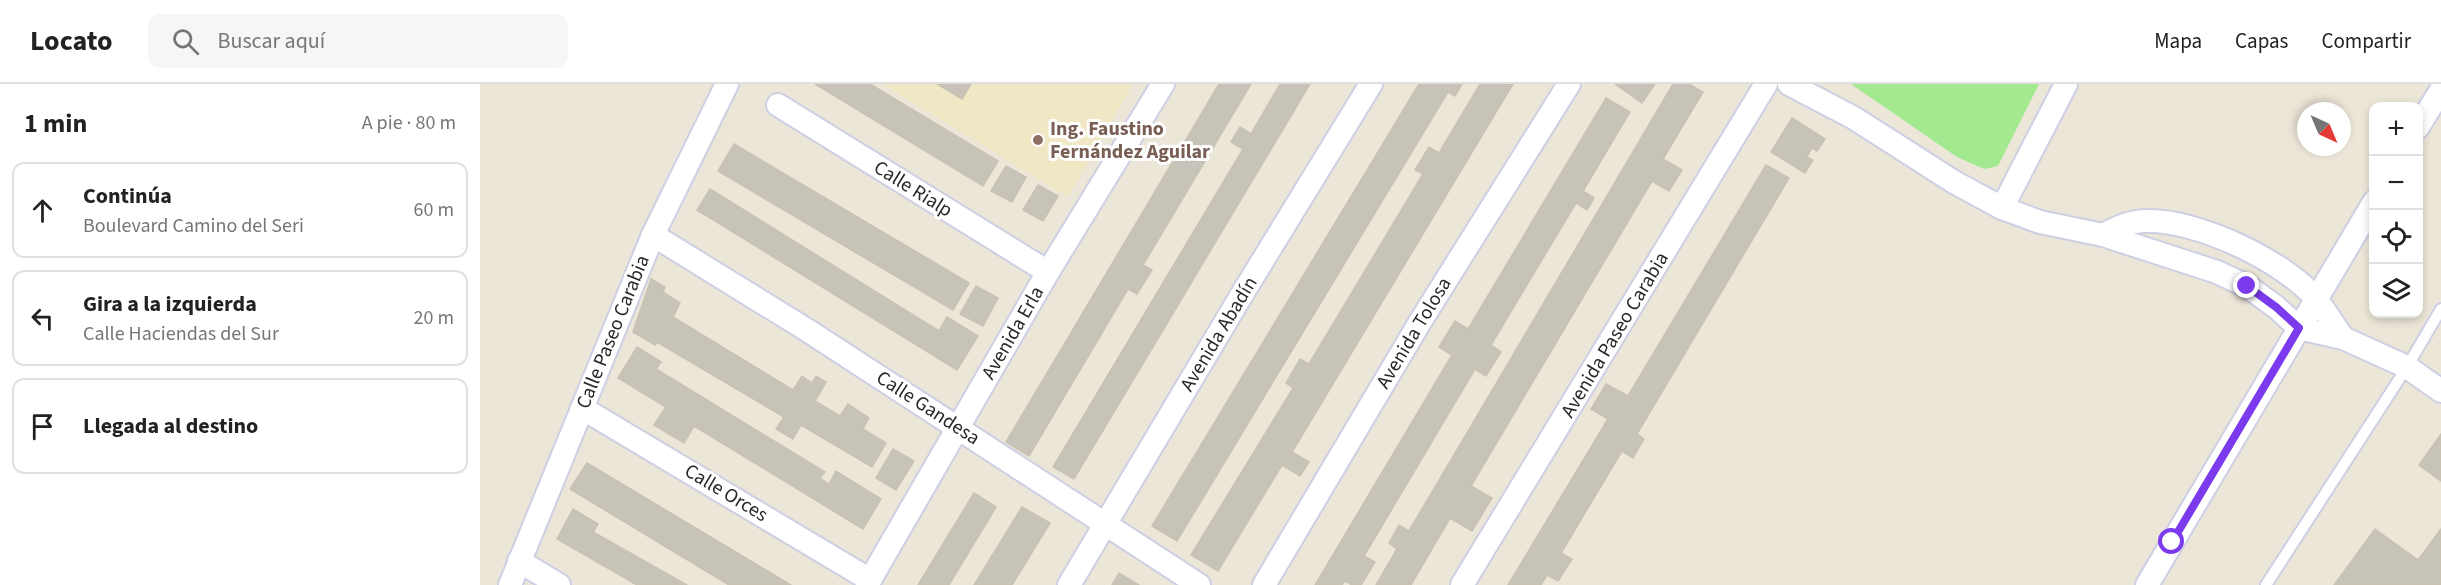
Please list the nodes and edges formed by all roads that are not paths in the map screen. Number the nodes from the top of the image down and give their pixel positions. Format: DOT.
graph roads {
  1 [pos="727,84"];
  2 [pos="1163,84"];
  3 [pos="1371,84"];
  4 [pos="1569,84"];
  5 [pos="1766,84"];
  6 [pos="1789,84"];
  7 [pos="2066,84"];
  8 [pos="2441,90"];
  9 [pos="778,105"];
  10 [pos="2423,119"];
  11 [pos="2002,208"];
  12 [pos="2369,209"];
  13 [pos="2103,234"];
  14 [pos="653,235"];
  15 [pos="1048,272"];
  16 [pos="2316,299"];
  17 [pos="2441,309"];
  18 [pos="2299,328"];
  19 [pos="2343,338"];
  20 [pos="2407,368"];
  21 [pos="2441,391"];
  22 [pos="582,408"];
  23 [pos="958,427"];
  24 [pos="1106,525"];
  25 [pos="519,561"];
  26 [pos="868,582"];
  27 [pos="510,585"];
  28 [pos="559,585"];
  29 [pos="1069,585"];
  30 [pos="1199,585"];
  31 [pos="1264,585"];
  32 [pos="1462,585"];
  33 [pos="2147,585"];
  34 [pos="2266,585"];
  1 -- 14 [label="street, Calle Paseo Carabia"];
  2 -- 15 [label="street, Avenida Erla"];
  3 -- 24 [label="street, Avenida Abadín"];
  4 -- 31 [label="street, Avenida Tolosa"];
  5 -- 32 [label="street, Avenida Paseo Carabia"];
  6 -- 11 [label="street"];
  7 -- 11 [label="street"];
  8 -- 10 [label="street"];
  9 -- 15 [label="street, Calle Rialp"];
  11 -- 13 [label="street"];
  12 -- 16 [label="street"];
  13 -- 16 [label="street"];
  13 -- 18 [label="street"];
  14 -- 22 [label="street, Calle Paseo Carabia"];
  14 -- 23 [label="street, Calle Gandesa"];
  15 -- 23 [label="street, Avenida Erla"];
  16 -- 18 [label="street"];
  16 -- 19 [label="street"];
  17 -- 20 [label="lane"];
  18 -- 19 [label="street"];
  18 -- 33 [label="street"];
  19 -- 20 [label="street"];
  20 -- 21 [label="street"];
  20 -- 34 [label="lane"];
  22 -- 25 [label="street, Calle Paseo Carabia"];
  22 -- 26 [label="street, Calle Orces"];
  23 -- 24 [label="street, Calle Gandesa"];
  23 -- 26 [label="street, Avenida Erla"];
  24 -- 29 [label="street, Avenida Abadín"];
  24 -- 30 [label="street, Calle Gandesa"];
  25 -- 27 [label="street, Calle Paseo Carabia"];
  25 -- 28 [label="street"];
}
